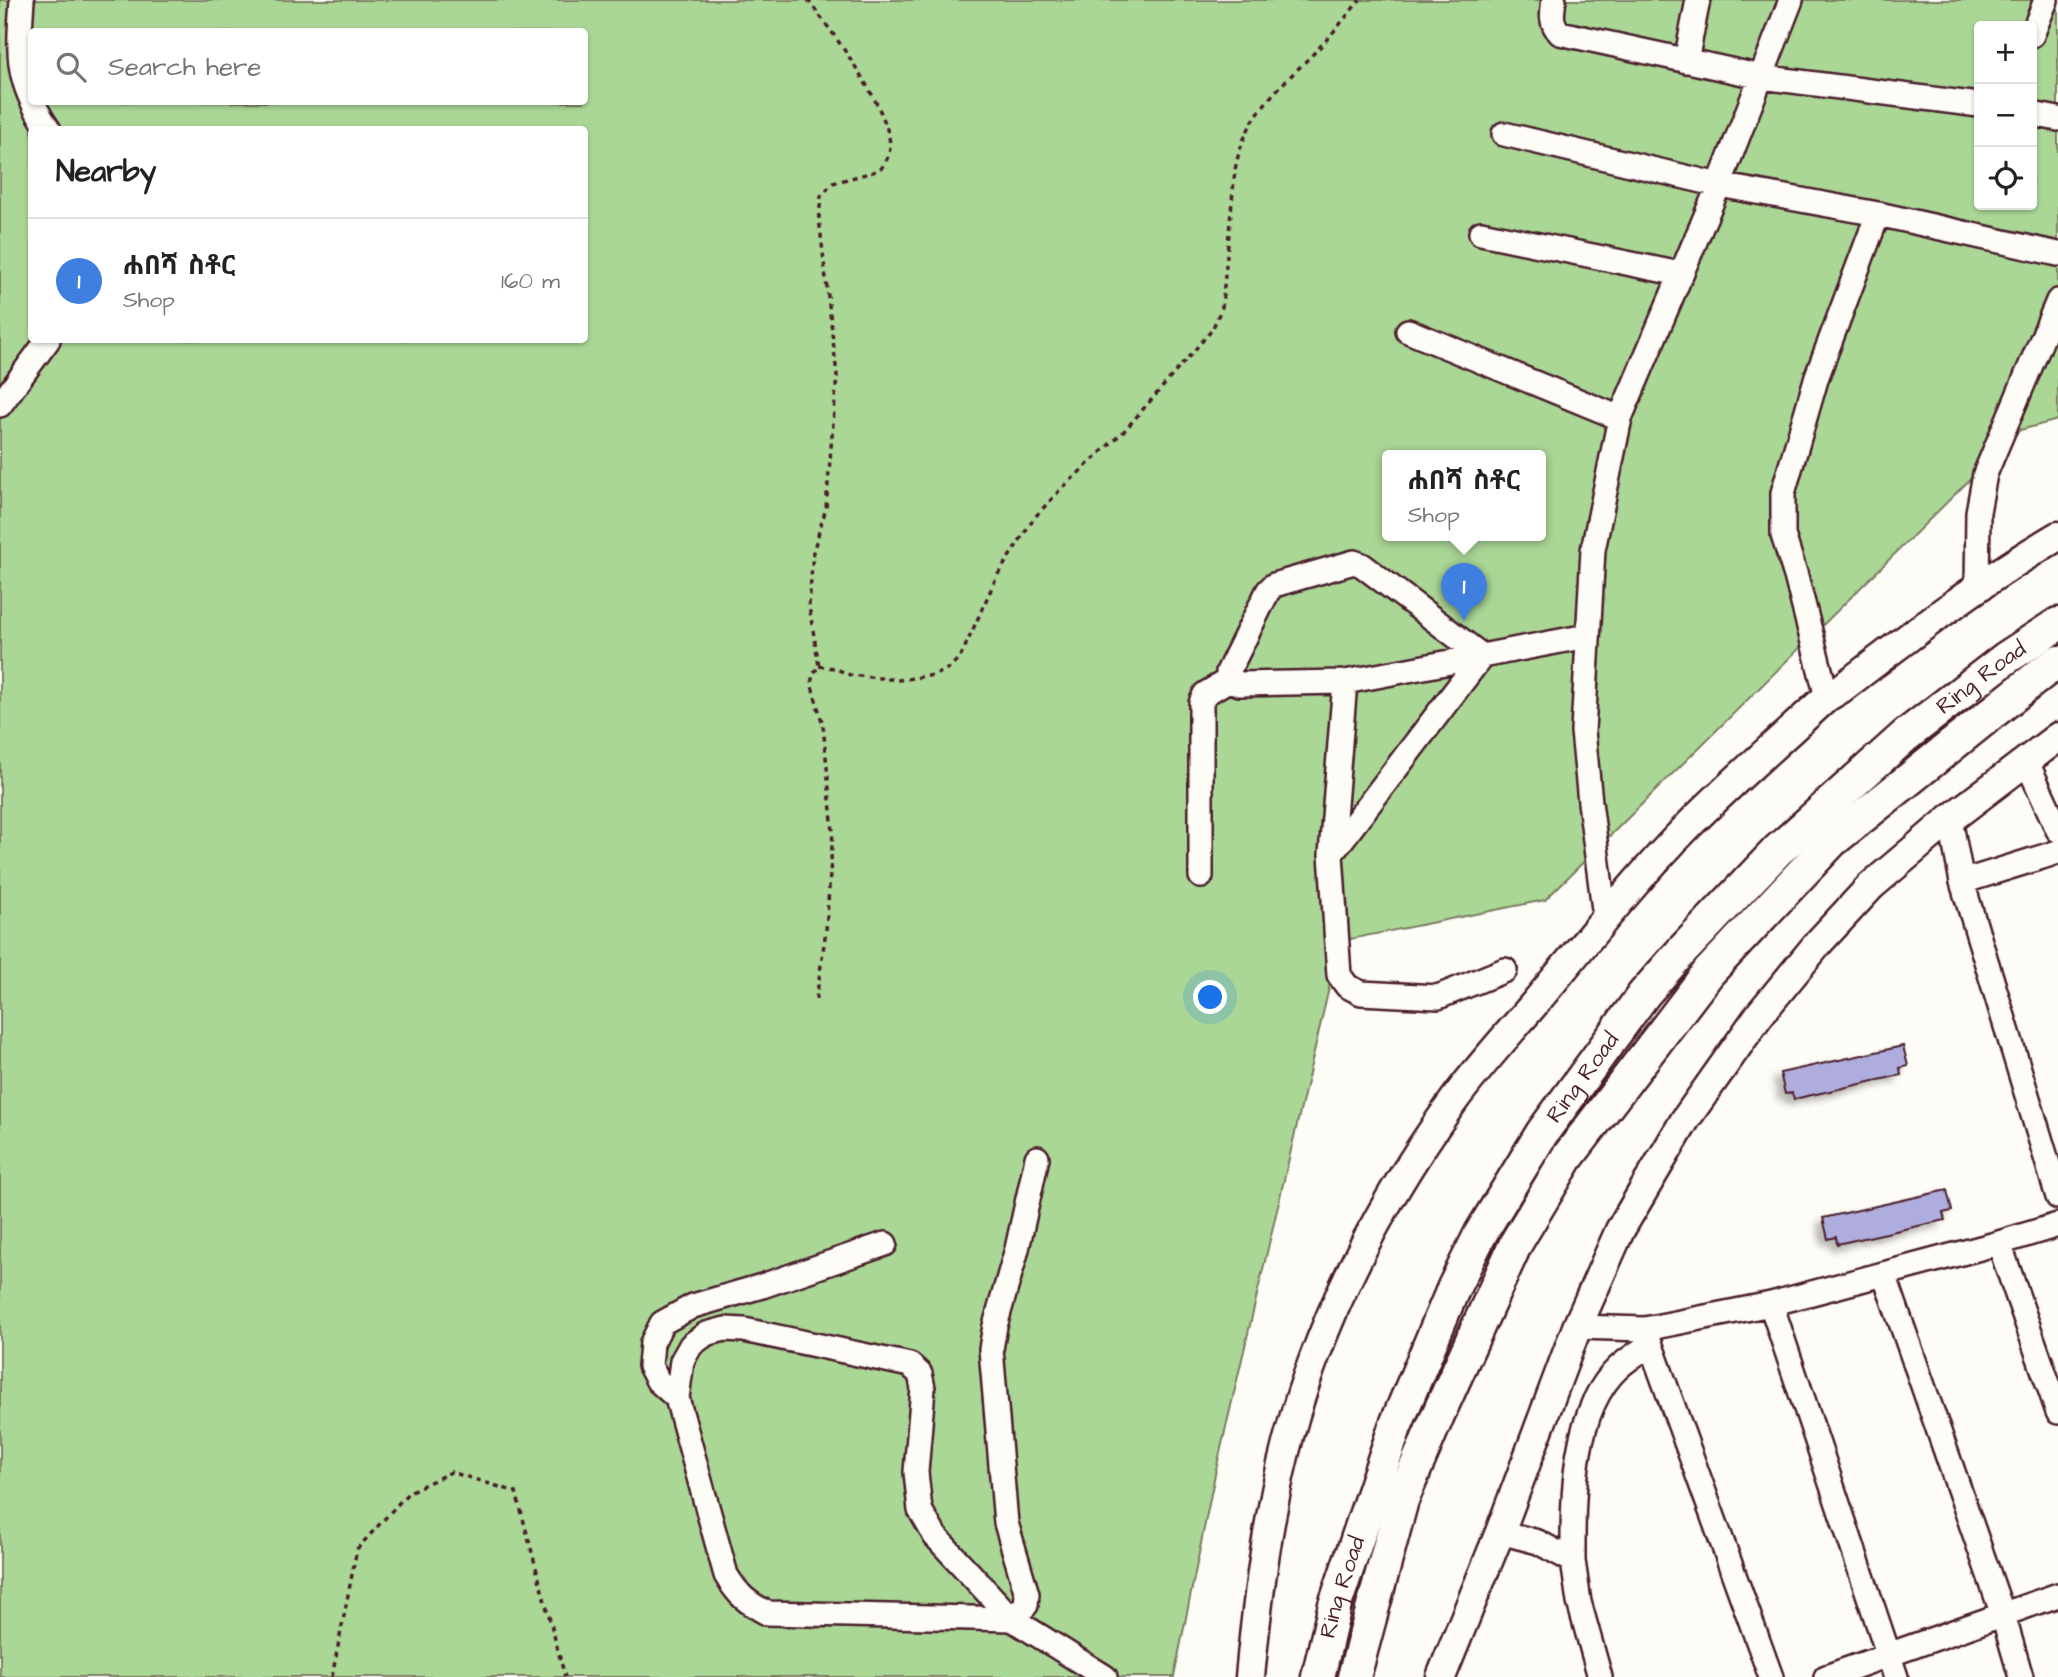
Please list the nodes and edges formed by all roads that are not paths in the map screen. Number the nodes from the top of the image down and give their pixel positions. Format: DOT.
graph roads {
  1 [pos="22,0"];
  2 [pos="1554,0"];
  3 [pos="1698,0"];
  4 [pos="1791,0"];
  5 [pos="2046,0"];
  6 [pos="2037,22"];
  7 [pos="1686,61"];
  8 [pos="1762,77"];
  9 [pos="28,96"];
  10 [pos="1974,103"];
  11 [pos="34,105"];
  12 [pos="2037,115"];
  13 [pos="2058,119"];
  14 [pos="47,126"];
  15 [pos="1504,134"];
  16 [pos="1720,185"];
  17 [pos="1878,214"];
  18 [pos="1481,233"];
  19 [pos="2058,254"];
  20 [pos="1680,274"];
  21 [pos="2058,301"];
  22 [pos="1408,331"];
  23 [pos="46,343"];
  24 [pos="0,405"];
  25 [pos="1620,418"];
  26 [pos="2058,536"];
  27 [pos="1977,587"];
  28 [pos="2058,624"];
  29 [pos="1587,636"];
  30 [pos="1482,656"];
  31 [pos="2058,662"];
  32 [pos="1230,679"];
  33 [pos="1345,682"];
  34 [pos="1827,697"];
  35 [pos="2058,737"];
  36 [pos="2026,760"];
  37 [pos="1950,819"];
  38 [pos="2058,830"];
  39 [pos="2058,852"];
  40 [pos="1331,854"];
  41 [pos="1201,876"];
  42 [pos="1962,881"];
  43 [pos="1605,917"];
  44 [pos="1504,970"];
  45 [pos="1037,1158"];
  46 [pos="2058,1197"];
  47 [pos="2058,1225"];
  48 [pos="1999,1243"];
  49 [pos="885,1244"];
  50 [pos="1884,1274"];
  51 [pos="1771,1304"];
  52 [pos="1577,1326"];
  53 [pos="1647,1337"];
  54 [pos="677,1398"];
  55 [pos="2058,1412"];
  56 [pos="1500,1532"];
  57 [pos="1573,1562"];
  58 [pos="2058,1595"];
  59 [pos="2003,1615"];
  60 [pos="1012,1619"];
  61 [pos="1889,1655"];
  62 [pos="1105,1677"];
  63 [pos="1250,1677"];
  64 [pos="1318,1677"];
  65 [pos="1354,1677"];
  66 [pos="1441,1677"];
  67 [pos="1600,1677"];
  68 [pos="1770,1677"];
  69 [pos="1826,1677"];
  70 [pos="1896,1677"];
  71 [pos="2021,1677"];
  1 -- 9 [label="street"];
  2 -- 7 [label="street"];
  3 -- 7 [label="street"];
  4 -- 8 [label="street"];
  5 -- 6 [label="street"];
  7 -- 8 [label="street"];
  8 -- 10 [label="street"];
  8 -- 16 [label="street"];
  11 -- 14 [label="street"];
  12 -- 13 [label="street"];
  15 -- 16 [label="street"];
  16 -- 17 [label="street"];
  16 -- 20 [label="street"];
  17 -- 19 [label="street"];
  17 -- 34 [label="street"];
  18 -- 20 [label="street"];
  20 -- 25 [label="street"];
  21 -- 27 [label="street"];
  22 -- 25 [label="street"];
  23 -- 24 [label="street"];
  25 -- 29 [label="street"];
  26 -- 27 [label="main road"];
  27 -- 34 [label="main road"];
  28 -- 64 [label="highway, Ring Road"];
  29 -- 30 [label="street"];
  29 -- 43 [label="street"];
  30 -- 32 [label="street"];
  30 -- 33 [label="street"];
  30 -- 40 [label="street"];
  31 -- 65 [label="highway, Ring Road"];
  32 -- 33 [label="street"];
  32 -- 41 [label="street"];
  33 -- 40 [label="street"];
  34 -- 43 [label="main road"];
  35 -- 36 [label="main road"];
  36 -- 37 [label="main road"];
  36 -- 38 [label="street"];
  37 -- 42 [label="street"];
  37 -- 52 [label="main road"];
  39 -- 42 [label="street"];
  40 -- 44 [label="street"];
  42 -- 46 [label="street"];
  43 -- 63 [label="main road"];
  45 -- 60 [label="street"];
  47 -- 48 [label="street"];
  48 -- 50 [label="street"];
  48 -- 55 [label="street"];
  49 -- 54 [label="street"];
  50 -- 51 [label="street"];
  50 -- 59 [label="street"];
  51 -- 53 [label="street"];
  51 -- 61 [label="street"];
  52 -- 53 [label="street"];
  52 -- 56 [label="main road"];
  53 -- 57 [label="street"];
  53 -- 68 [label="street"];
  54 -- 60 [label="street"];
  54 -- 60 [label="street"];
  56 -- 57 [label="street"];
  56 -- 66 [label="main road"];
  57 -- 67 [label="street"];
  58 -- 59 [label="street"];
  59 -- 61 [label="street"];
  59 -- 71 [label="street"];
  60 -- 62 [label="street"];
  61 -- 69 [label="street"];
  61 -- 70 [label="street"];
}
